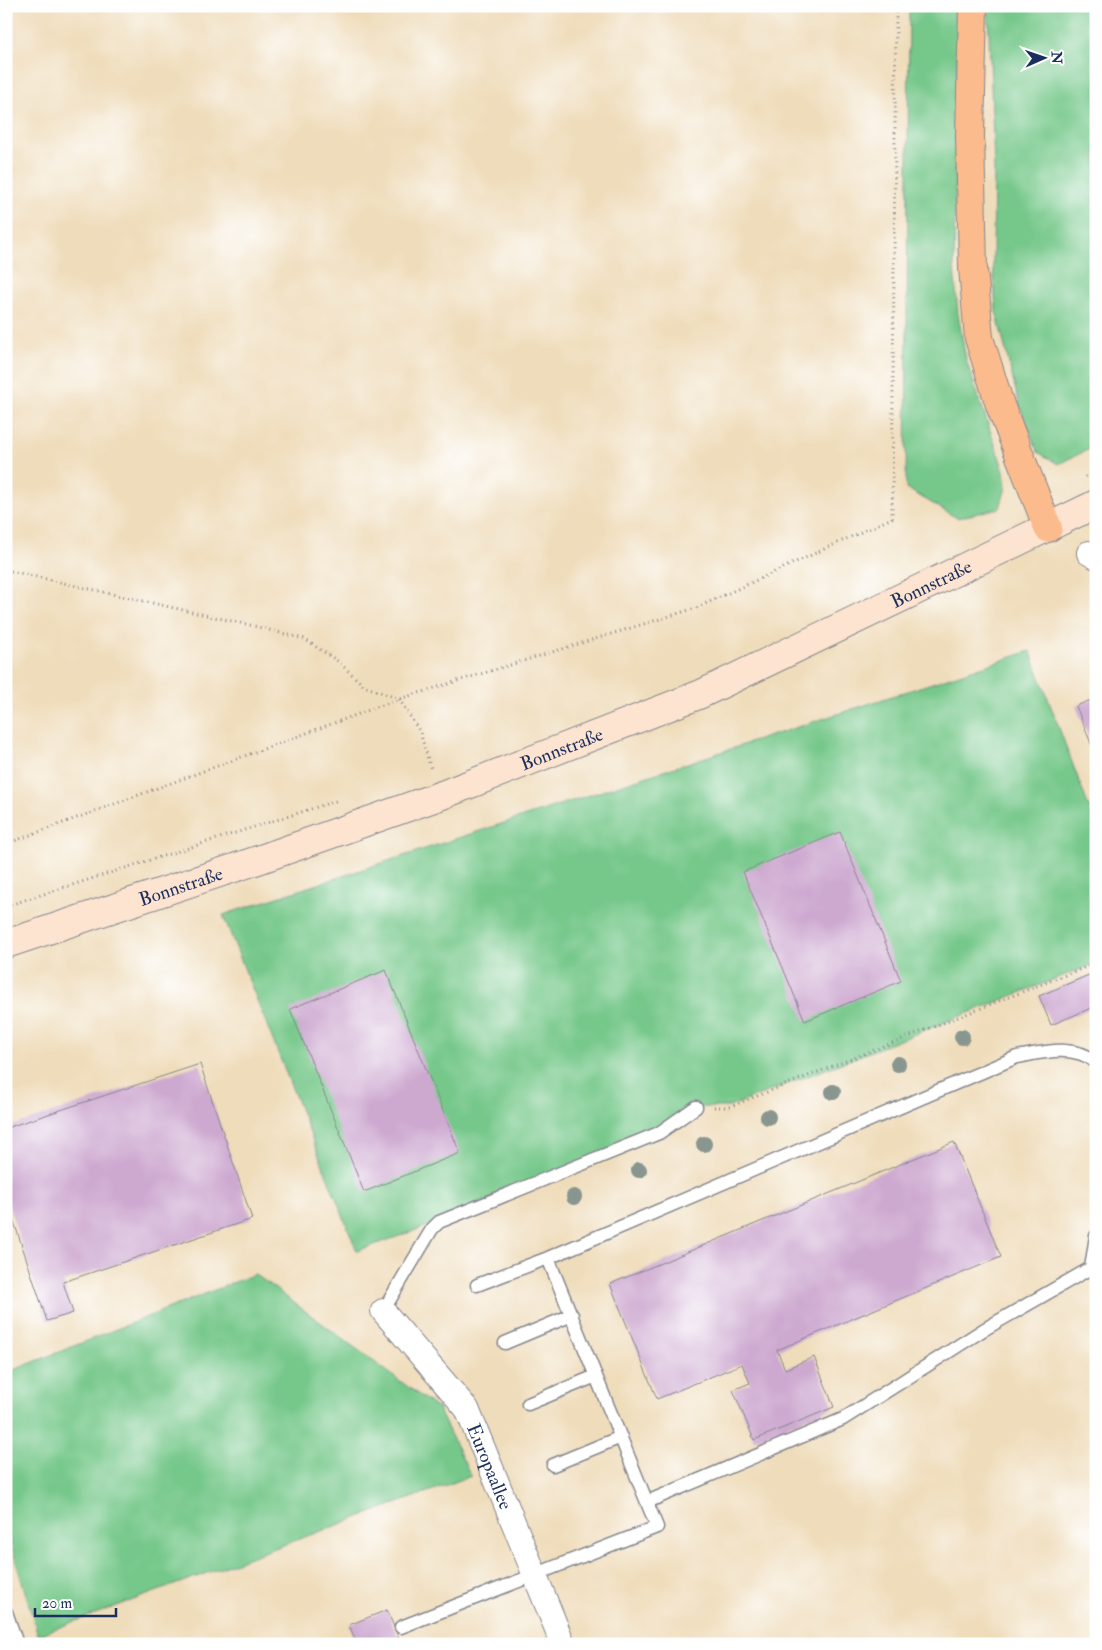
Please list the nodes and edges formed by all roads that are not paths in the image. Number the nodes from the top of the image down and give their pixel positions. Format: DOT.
graph roads {
  1 [pos="973,6"];
  2 [pos="1096,504"];
  3 [pos="1048,528"];
  4 [pos="6,944"];
  5 [pos="1096,1062"];
  6 [pos="696,1107"];
  7 [pos="1096,1236"];
  8 [pos="548,1258"];
  9 [pos="477,1284"];
  10 [pos="383,1311"];
  11 [pos="572,1315"];
  12 [pos="505,1343"];
  13 [pos="596,1376"];
  14 [pos="528,1404"];
  15 [pos="621,1437"];
  16 [pos="553,1465"];
  17 [pos="647,1502"];
  18 [pos="535,1576"];
  19 [pos="6,1612"];
  20 [pos="401,1627"];
  21 [pos="17,1644"];
  22 [pos="563,1644"];
  1 -- 3 [label="highway"];
  2 -- 3 [label="main road, Bonnstraße"];
  3 -- 4 [label="main road, Bonnstraße"];
  5 -- 8 [label="lane"];
  6 -- 10 [label="lane"];
  7 -- 17 [label="lane"];
  8 -- 9 [label="lane"];
  8 -- 11 [label="lane"];
  10 -- 18 [label="street, Europaallee"];
  11 -- 12 [label="lane"];
  11 -- 13 [label="lane"];
  13 -- 14 [label="lane"];
  13 -- 15 [label="lane"];
  15 -- 16 [label="lane"];
  15 -- 17 [label="lane"];
  17 -- 18 [label="lane"];
  18 -- 20 [label="lane"];
  18 -- 22 [label="street, Europaallee"];
  19 -- 21 [label="lane"];
}
